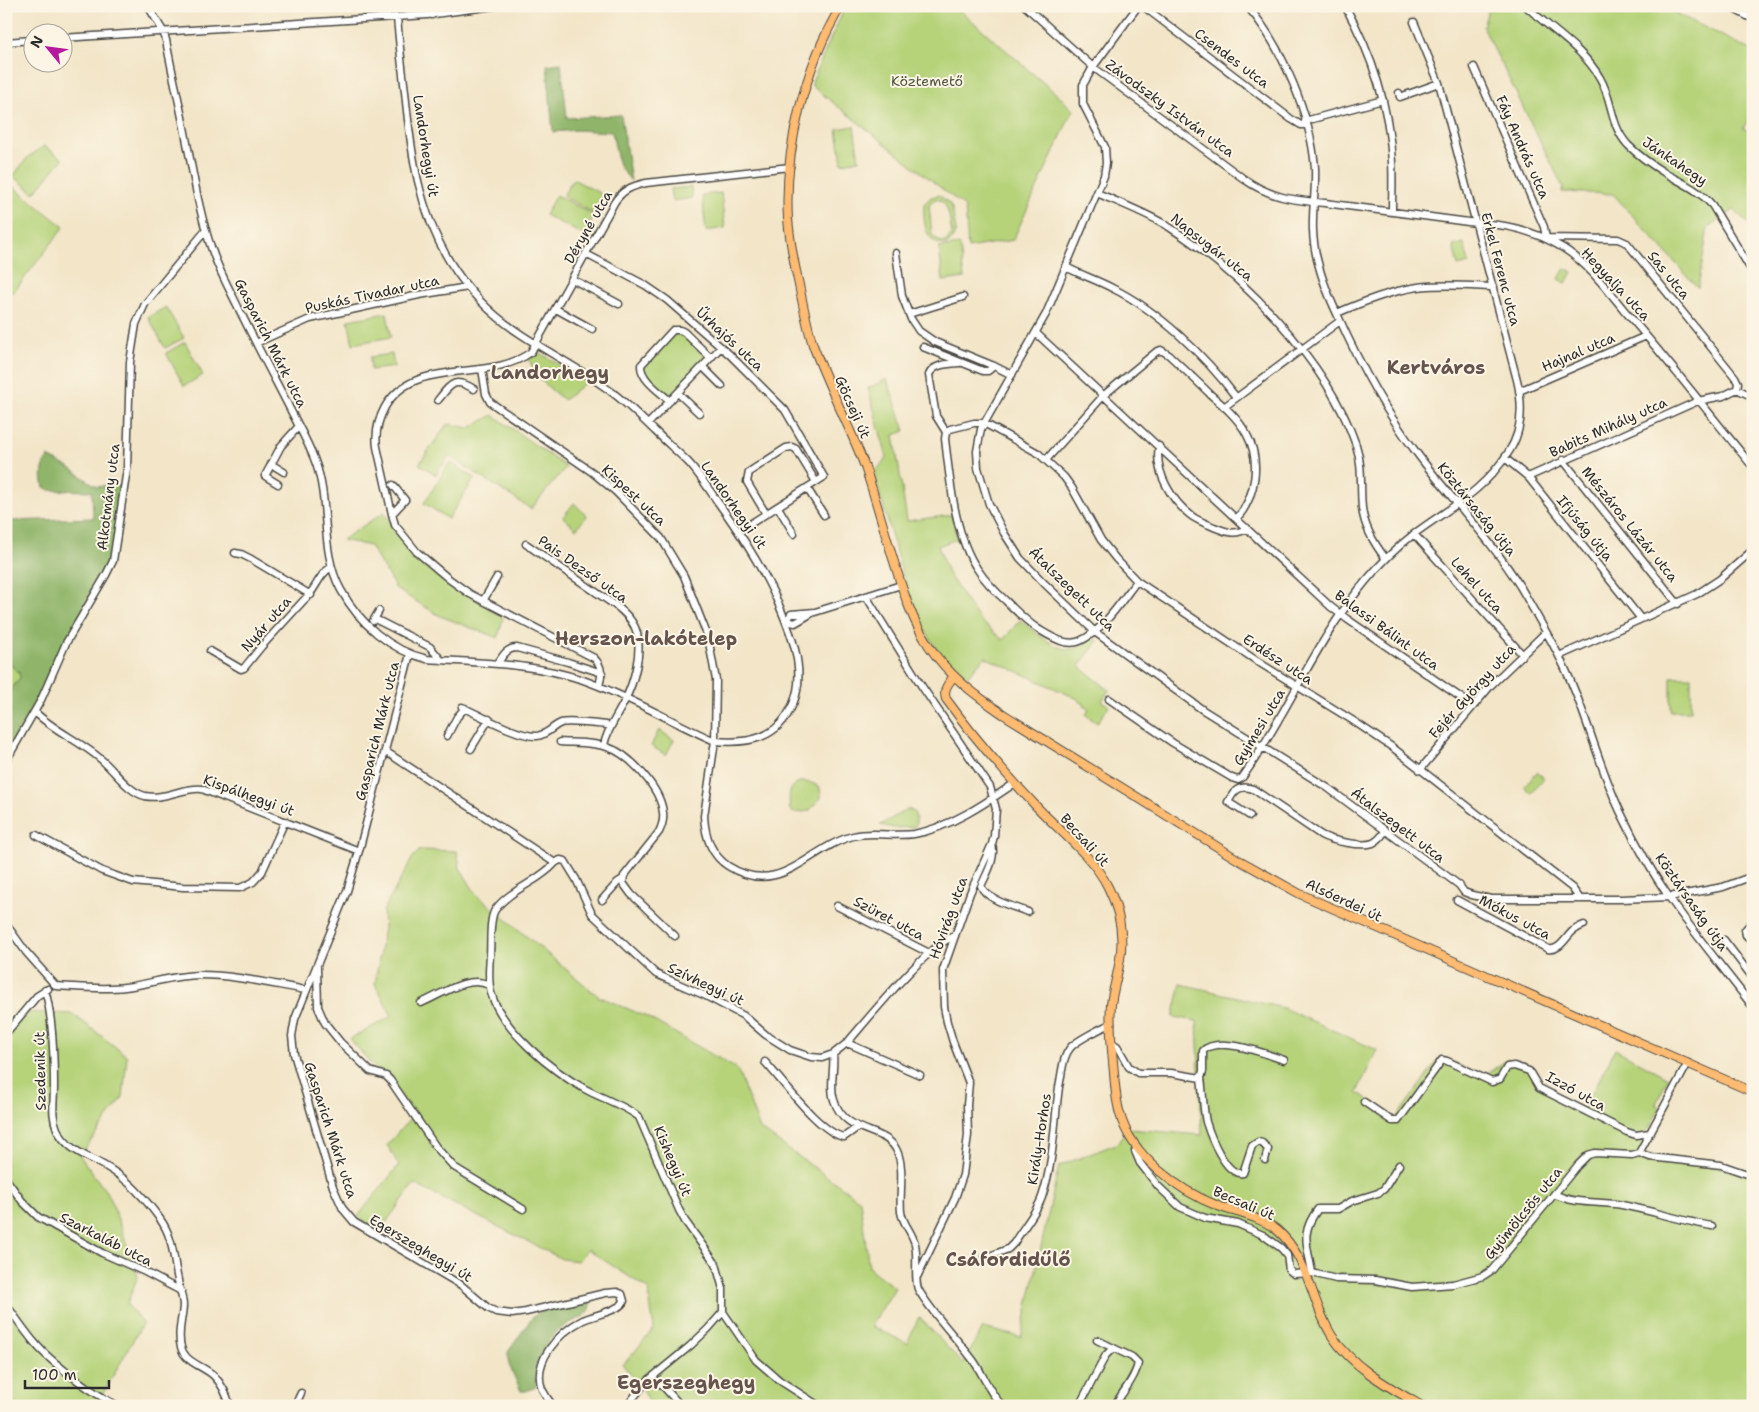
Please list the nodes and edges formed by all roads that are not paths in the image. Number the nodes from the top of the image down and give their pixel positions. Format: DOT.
graph roads {
  1 [pos="148,6"];
  2 [pos="432,6"];
  3 [pos="494,6"];
  4 [pos="841,6"];
  5 [pos="1025,6"];
  6 [pos="1138,6"];
  7 [pos="1143,6"];
  8 [pos="1345,6"];
  9 [pos="1526,6"];
  10 [pos="1728,6"];
  11 [pos="1251,7"];
  12 [pos="445,10"];
  13 [pos="432,15"];
  14 [pos="397,17"];
  15 [pos="1753,19"];
  16 [pos="1414,22"];
  17 [pos="163,31"];
  18 [pos="72,37"];
  19 [pos="22,41"];
  20 [pos="6,42"];
  21 [pos="1093,67"];
  22 [pos="1474,67"];
  23 [pos="1439,84"];
  24 [pos="1399,93"];
  25 [pos="1383,100"];
  26 [pos="1306,123"];
  27 [pos="790,167"];
  28 [pos="1097,193"];
  29 [pos="1314,202"];
  30 [pos="1392,212"];
  31 [pos="1476,223"];
  32 [pos="206,230"];
  33 [pos="1546,238"];
  34 [pos="896,253"];
  35 [pos="586,254"];
  36 [pos="1066,268"];
  37 [pos="1753,273"];
  38 [pos="572,279"];
  39 [pos="1493,286"];
  40 [pos="468,287"];
  41 [pos="964,297"];
  42 [pos="619,304"];
  43 [pos="556,309"];
  44 [pos="909,314"];
  45 [pos="1337,314"];
  46 [pos="1340,321"];
  47 [pos="699,327"];
  48 [pos="592,329"];
  49 [pos="1036,333"];
  50 [pos="1646,336"];
  51 [pos="690,338"];
  52 [pos="256,343"];
  53 [pos="537,344"];
  54 [pos="721,347"];
  55 [pos="923,347"];
  56 [pos="1300,349"];
  57 [pos="711,358"];
  58 [pos="959,363"];
  59 [pos="994,366"];
  60 [pos="703,367"];
  61 [pos="482,369"];
  62 [pos="1012,375"];
  63 [pos="722,386"];
  64 [pos="1737,389"];
  65 [pos="474,390"];
  66 [pos="1520,391"];
  67 [pos="678,393"];
  68 [pos="1104,395"];
  69 [pos="1236,397"];
  70 [pos="1753,397"];
  71 [pos="438,400"];
  72 [pos="670,401"];
  73 [pos="1698,401"];
  74 [pos="1224,407"];
  75 [pos="699,413"];
  76 [pos="984,423"];
  77 [pos="648,424"];
  78 [pos="299,426"];
  79 [pos="946,432"];
  80 [pos="1159,446"];
  81 [pos="1505,458"];
  82 [pos="1046,460"];
  83 [pos="1563,460"];
  84 [pos="271,464"];
  85 [pos="1753,467"];
  86 [pos="284,472"];
  87 [pos="1528,477"];
  88 [pos="816,482"];
  89 [pos="278,484"];
  90 [pos="393,485"];
  91 [pos="808,488"];
  92 [pos="1458,504"];
  93 [pos="778,507"];
  94 [pos="392,514"];
  95 [pos="766,514"];
  96 [pos="824,515"];
  97 [pos="1237,518"];
  98 [pos="1248,528"];
  99 [pos="739,531"];
  100 [pos="794,534"];
  101 [pos="1414,534"];
  102 [pos="526,544"];
  103 [pos="1753,550"];
  104 [pos="235,554"];
  105 [pos="1386,559"];
  106 [pos="332,567"];
  107 [pos="497,577"];
  108 [pos="1137,581"];
  109 [pos="901,585"];
  110 [pos="311,595"];
  111 [pos="866,596"];
  112 [pos="483,601"];
  113 [pos="1678,604"];
  114 [pos="379,611"];
  115 [pos="1340,614"];
  116 [pos="375,619"];
  117 [pos="1641,619"];
  118 [pos="787,621"];
  119 [pos="370,626"];
  120 [pos="1096,632"];
  121 [pos="1546,632"];
  122 [pos="210,651"];
  123 [pos="410,654"];
  124 [pos="1522,654"];
  125 [pos="1559,656"];
  126 [pos="441,660"];
  127 [pos="498,663"];
  128 [pos="602,674"];
  129 [pos="954,676"];
  130 [pos="599,686"];
  131 [pos="1298,687"];
  132 [pos="626,699"];
  133 [pos="1109,699"];
  134 [pos="1473,706"];
  135 [pos="35,712"];
  136 [pos="489,719"];
  137 [pos="611,726"];
  138 [pos="446,736"];
  139 [pos="715,741"];
  140 [pos="560,742"];
  141 [pos="604,746"];
  142 [pos="1263,747"];
  143 [pos="471,749"];
  144 [pos="385,751"];
  145 [pos="6,761"];
  146 [pos="1420,770"];
  147 [pos="1015,782"];
  148 [pos="994,797"];
  149 [pos="1250,816"];
  150 [pos="285,821"];
  151 [pos="1385,831"];
  152 [pos="36,836"];
  153 [pos="992,844"];
  154 [pos="359,851"];
  155 [pos="555,863"];
  156 [pos="1753,876"];
  157 [pos="623,879"];
  158 [pos="1669,897"];
  159 [pos="1580,899"];
  160 [pos="602,900"];
  161 [pos="1457,900"];
  162 [pos="837,906"];
  163 [pos="1028,912"];
  164 [pos="1753,921"];
  165 [pos="6,924"];
  166 [pos="1584,925"];
  167 [pos="675,936"];
  168 [pos="955,936"];
  169 [pos="1724,940"];
  170 [pos="1752,941"];
  171 [pos="929,954"];
  172 [pos="317,963"];
  173 [pos="1753,978"];
  174 [pos="490,985"];
  175 [pos="56,986"];
  176 [pos="46,990"];
  177 [pos="306,990"];
  178 [pos="422,1003"];
  179 [pos="1753,1007"];
  180 [pos="1111,1024"];
  181 [pos="6,1033"];
  182 [pos="1112,1042"];
  183 [pos="847,1043"];
  184 [pos="833,1054"];
  185 [pos="1284,1060"];
  186 [pos="764,1062"];
  187 [pos="1688,1063"];
  188 [pos="920,1075"];
  189 [pos="1201,1078"];
  190 [pos="1753,1092"];
  191 [pos="1364,1102"];
  192 [pos="858,1127"];
  193 [pos="1650,1133"];
  194 [pos="1137,1147"];
  195 [pos="1639,1153"];
  196 [pos="1265,1160"];
  197 [pos="1399,1165"];
  198 [pos="1753,1176"];
  199 [pos="6,1179"];
  200 [pos="1554,1194"];
  201 [pos="343,1209"];
  202 [pos="523,1209"];
  203 [pos="1712,1226"];
  204 [pos="985,1258"];
  205 [pos="1309,1273"];
  206 [pos="918,1277"];
  207 [pos="181,1292"];
  208 [pos="6,1304"];
  209 [pos="723,1312"];
  210 [pos="1097,1340"];
  211 [pos="1113,1348"];
  212 [pos="651,1378"];
  213 [pos="301,1393"];
  214 [pos="118,1406"];
  215 [pos="230,1406"];
  216 [pos="295,1406"];
  217 [pos="553,1406"];
  218 [pos="627,1406"];
  219 [pos="681,1406"];
  220 [pos="819,1406"];
  221 [pos="1004,1406"];
  222 [pos="1079,1406"];
  223 [pos="1114,1406"];
  224 [pos="1422,1406"];
  1 -- 17 [label="street, Gasparich Márk utca"];
  2 -- 13 [label="street"];
  3 -- 12 [label="street"];
  4 -- 27 [label="main road, Göcseji út"];
  5 -- 21 [label="street, Závodszky István utca"];
  6 -- 21 [label="street, Átalszegett utca"];
  7 -- 26 [label="street, Csendes utca"];
  8 -- 25 [label="street"];
  9 -- 37 [label="street, Jánkahegy"];
  10 -- 15 [label="street"];
  11 -- 26 [label="street, Köztársaság útja"];
  12 -- 13 [label="street"];
  13 -- 14 [label="street"];
  14 -- 17 [label="street"];
  14 -- 40 [label="street, Landorhegyi út"];
  16 -- 23 [label="street, Erkel Ferenc utca"];
  17 -- 18 [label="street"];
  17 -- 32 [label="street, Gasparich Márk utca"];
  19 -- 20 [label="street"];
  21 -- 28 [label="street, Átalszegett utca"];
  21 -- 29 [label="street, Závodszky István utca"];
  22 -- 33 [label="street, Fáy András utca"];
  23 -- 24 [label="street"];
  23 -- 31 [label="street, Erkel Ferenc utca"];
  25 -- 26 [label="street"];
  25 -- 30 [label="street"];
  26 -- 29 [label="street, Köztársaság útja"];
  27 -- 35 [label="street, Déryné utca"];
  27 -- 109 [label="main road, Göcseji út"];
  28 -- 36 [label="street, Átalszegett utca"];
  28 -- 56 [label="street, Napsugár utca"];
  29 -- 30 [label="street, Hegyalja utca"];
  29 -- 45 [label="street, Köztársaság útja"];
  30 -- 31 [label="street, Hegyalja utca"];
  31 -- 33 [label="street, Hegyalja utca"];
  31 -- 39 [label="street, Erkel Ferenc utca"];
  32 -- 52 [label="street, Gasparich Márk utca"];
  32 -- 135 [label="street, Alkotmány utca"];
  33 -- 50 [label="street, Hegyalja utca"];
  33 -- 64 [label="street, Sas utca"];
  34 -- 44 [label="street"];
  35 -- 38 [label="street, Déryné utca"];
  35 -- 47 [label="street, Űrhajós utca"];
  36 -- 49 [label="street, Átalszegett utca"];
  36 -- 69 [label="street"];
  38 -- 42 [label="street"];
  38 -- 43 [label="street, Déryné utca"];
  39 -- 45 [label="street"];
  39 -- 66 [label="street, Erkel Ferenc utca"];
  40 -- 52 [label="street, Puskás Tivadar utca"];
  40 -- 53 [label="street, Landorhegyi út"];
  41 -- 44 [label="street"];
  43 -- 48 [label="street"];
  43 -- 53 [label="street, Déryné utca"];
  44 -- 59 [label="street"];
  45 -- 46 [label="street, Köztársaság útja"];
  46 -- 56 [label="street"];
  46 -- 92 [label="street, Köztársaság útja"];
  47 -- 51 [label="street"];
  47 -- 54 [label="street, Űrhajós utca"];
  49 -- 62 [label="street, Átalszegett utca"];
  49 -- 68 [label="street, Balassi Bálint utca"];
  50 -- 66 [label="street, Hajnal utca"];
  50 -- 73 [label="street, Hegyalja utca"];
  51 -- 57 [label="street"];
  51 -- 72 [label="street"];
  52 -- 78 [label="street, Gasparich Márk utca"];
  53 -- 61 [label="street"];
  53 -- 77 [label="street, Landorhegyi út"];
  54 -- 57 [label="street"];
  54 -- 88 [label="street, Űrhajós utca"];
  55 -- 58 [label="street"];
  56 -- 69 [label="street"];
  56 -- 105 [label="street, Napsugár utca"];
  57 -- 60 [label="street"];
  58 -- 59 [label="street"];
  58 -- 79 [label="street"];
  59 -- 62 [label="street"];
  60 -- 63 [label="street"];
  60 -- 67 [label="street"];
  61 -- 94 [label="street"];
  61 -- 139 [label="street, Kispest utca"];
  62 -- 76 [label="street, Átalszegett utca"];
  64 -- 70 [label="street"];
  64 -- 73 [label="street"];
  65 -- 71 [label="street"];
  66 -- 81 [label="street, Erkel Ferenc utca"];
  67 -- 72 [label="street"];
  67 -- 75 [label="street"];
  68 -- 74 [label="street"];
  68 -- 80 [label="street, Balassi Bálint utca"];
  68 -- 82 [label="street"];
  69 -- 74 [label="street"];
  72 -- 77 [label="street"];
  73 -- 83 [label="street, Babits Mihály utca"];
  73 -- 85 [label="street, Hegyalja utca"];
  74 -- 97 [label="street"];
  76 -- 79 [label="street"];
  76 -- 82 [label="street, Erdész utca"];
  76 -- 120 [label="street, Átalszegett utca"];
  77 -- 99 [label="street, Landorhegyi út"];
  78 -- 84 [label="street"];
  78 -- 106 [label="street, Gasparich Márk utca"];
  79 -- 120 [label="street"];
  80 -- 97 [label="street, Balassi Bálint utca"];
  80 -- 98 [label="street"];
  81 -- 87 [label="street, Ifjúság útja"];
  81 -- 92 [label="street, Erkel Ferenc utca"];
  82 -- 108 [label="street, Erdész utca"];
  83 -- 87 [label="street, Babits Mihály utca"];
  83 -- 113 [label="street, Mészáros Lázár utca"];
  84 -- 86 [label="street"];
  84 -- 89 [label="street"];
  87 -- 117 [label="street, Ifjúság útja"];
  88 -- 91 [label="street"];
  88 -- 95 [label="street"];
  90 -- 94 [label="street"];
  91 -- 93 [label="street"];
  91 -- 96 [label="street"];
  92 -- 101 [label="street, Gyimesi utca"];
  92 -- 121 [label="street, Köztársaság útja"];
  93 -- 95 [label="street"];
  93 -- 100 [label="street"];
  94 -- 112 [label="street"];
  95 -- 99 [label="street"];
  97 -- 98 [label="street, Balassi Bálint utca"];
  98 -- 115 [label="street, Balassi Bálint utca"];
  99 -- 118 [label="street, Landorhegyi út"];
  101 -- 105 [label="street, Gyimesi utca"];
  101 -- 124 [label="street, Lehel utca"];
  102 -- 132 [label="street, Pais Dezső utca"];
  103 -- 113 [label="street"];
  104 -- 110 [label="street"];
  105 -- 115 [label="street, Gyimesi utca"];
  106 -- 110 [label="street, Nyár utca"];
  106 -- 119 [label="street, Gasparich Márk utca"];
  107 -- 112 [label="street"];
  108 -- 120 [label="street"];
  108 -- 131 [label="street, Erdész utca"];
  109 -- 111 [label="street"];
  109 -- 129 [label="main road, Göcseji út"];
  110 -- 122 [label="street, Nyár utca"];
  111 -- 118 [label="street"];
  111 -- 148 [label="street"];
  112 -- 128 [label="street"];
  113 -- 117 [label="street"];
  114 -- 116 [label="street"];
  115 -- 131 [label="street, Gyimesi utca"];
  115 -- 134 [label="street, Balassi Bálint utca"];
  116 -- 119 [label="street"];
  116 -- 126 [label="street"];
  117 -- 125 [label="street"];
  118 -- 139 [label="street, Landorhegyi út"];
  119 -- 123 [label="street, Gasparich Márk utca"];
  120 -- 142 [label="street, Átalszegett utca"];
  121 -- 124 [label="street, Fejér György utca"];
  121 -- 125 [label="street, Köztársaság útja"];
  123 -- 126 [label="street, Landorhegyi út"];
  123 -- 144 [label="street, Gasparich Márk utca"];
  124 -- 134 [label="street, Fejér György utca"];
  125 -- 158 [label="street, Köztársaság útja"];
  126 -- 127 [label="street, Landorhegyi út"];
  127 -- 128 [label="street"];
  127 -- 130 [label="street, Landorhegyi út"];
  128 -- 130 [label="street"];
  129 -- 147 [label="main road"];
  129 -- 187 [label="main road, Alsóerdei út"];
  130 -- 132 [label="street, Landorhegyi út"];
  131 -- 142 [label="street, Gyimesi utca"];
  131 -- 146 [label="street, Erdész utca"];
  132 -- 137 [label="street, Pais Dezső utca"];
  132 -- 139 [label="street, Landorhegyi út"];
  133 -- 142 [label="street, Gyimesi utca"];
  134 -- 146 [label="street, Fejér György utca"];
  135 -- 145 [label="street, Alkotmány utca"];
  135 -- 150 [label="street, Kispálhegyi út"];
  136 -- 137 [label="street"];
  136 -- 138 [label="street"];
  136 -- 143 [label="street"];
  137 -- 141 [label="street, Pais Dezső utca"];
  139 -- 148 [label="street, Kispest utca"];
  140 -- 141 [label="street"];
  141 -- 157 [label="street"];
  142 -- 151 [label="street, Átalszegett utca"];
  144 -- 154 [label="street, Gasparich Márk utca"];
  144 -- 155 [label="street, Szívhegyi út"];
  146 -- 159 [label="street, Erdész utca"];
  147 -- 148 [label="street, Kispest utca"];
  147 -- 180 [label="main road, Becsali út"];
  148 -- 153 [label="street, Hóvirág utca"];
  149 -- 151 [label="street"];
  150 -- 152 [label="street"];
  150 -- 154 [label="street, Kispálhegyi út"];
  151 -- 159 [label="street, Átalszegett utca"];
  153 -- 163 [label="street"];
  153 -- 168 [label="street, Hóvirág utca"];
  154 -- 172 [label="street, Gasparich Márk utca"];
  155 -- 174 [label="street, Kishegyi út"];
  155 -- 184 [label="street, Szívhegyi út"];
  156 -- 158 [label="street"];
  157 -- 160 [label="street"];
  157 -- 167 [label="street"];
  158 -- 159 [label="street, Átalszegett utca"];
  158 -- 179 [label="street, Köztársaság útja"];
  161 -- 166 [label="street, Mókus utca"];
  162 -- 171 [label="street, Szüret utca"];
  164 -- 170 [label="street"];
  165 -- 175 [label="street"];
  168 -- 171 [label="street"];
  168 -- 206 [label="street, Hóvirág utca"];
  169 -- 173 [label="street"];
  171 -- 183 [label="street"];
  172 -- 177 [label="street, Gasparich Márk utca"];
  172 -- 202 [label="street"];
  174 -- 178 [label="street"];
  174 -- 209 [label="street, Kishegyi út"];
  175 -- 176 [label="street"];
  175 -- 177 [label="street"];
  176 -- 181 [label="street"];
  176 -- 207 [label="street, Szedenik út"];
  177 -- 201 [label="street, Gasparich Márk utca"];
  180 -- 182 [label="main road, Becsali út"];
  180 -- 204 [label="street, Király-Horhos"];
  182 -- 189 [label="street"];
  182 -- 194 [label="main road, Becsali út"];
  183 -- 184 [label="street"];
  183 -- 188 [label="street"];
  184 -- 192 [label="street"];
  185 -- 189 [label="street"];
  186 -- 192 [label="street"];
  187 -- 190 [label="main road, Alsóerdei út"];
  187 -- 193 [label="street"];
  189 -- 196 [label="street"];
  191 -- 193 [label="street, Izzó utca"];
  192 -- 206 [label="street"];
  193 -- 195 [label="street"];
  194 -- 205 [label="main road, Becsali út"];
  194 -- 205 [label="street, Becsali út"];
  195 -- 198 [label="street, Gyümölcsös utca"];
  195 -- 200 [label="street, Gyümölcsös utca"];
  197 -- 205 [label="street"];
  199 -- 207 [label="street, Szarkaláb utca"];
  200 -- 203 [label="street"];
  200 -- 205 [label="street, Gyümölcsös utca"];
  201 -- 217 [label="street, Egerszeghegyi út"];
  205 -- 224 [label="main road, Becsali út"];
  206 -- 221 [label="street"];
  207 -- 215 [label="street, Szedenik út"];
  208 -- 214 [label="street"];
  209 -- 212 [label="street"];
  209 -- 220 [label="street"];
  210 -- 211 [label="street"];
  211 -- 222 [label="street"];
  211 -- 223 [label="street"];
  212 -- 218 [label="street"];
  212 -- 219 [label="street"];
  213 -- 216 [label="street"];
}
